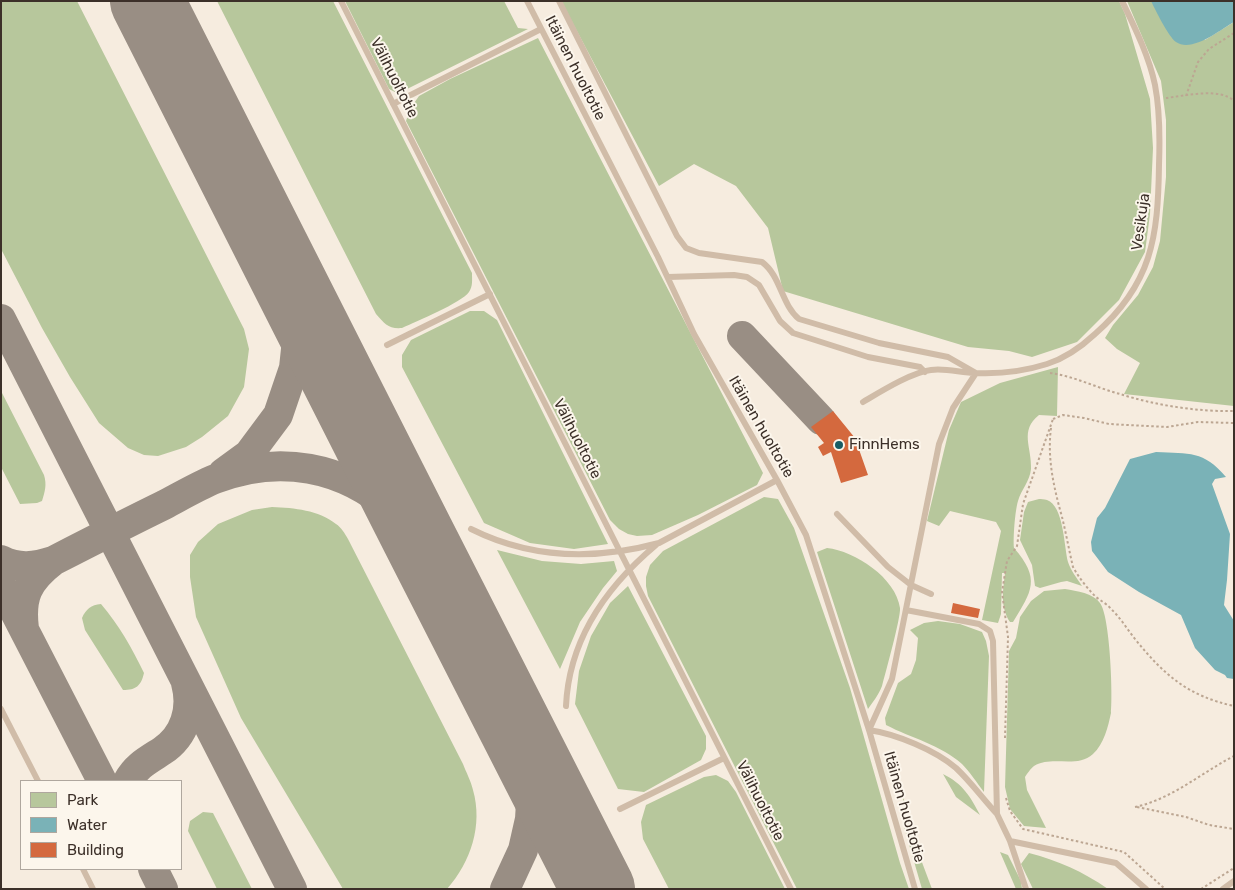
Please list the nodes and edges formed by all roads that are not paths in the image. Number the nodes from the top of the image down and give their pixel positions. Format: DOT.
graph roads {
  1 [pos="341,1"];
  2 [pos="527,1"];
  3 [pos="559,1"];
  4 [pos="1122,1"];
  5 [pos="541,28"];
  6 [pos="393,104"];
  7 [pos="668,277"];
  8 [pos="490,294"];
  9 [pos="387,345"];
  10 [pos="925,372"];
  11 [pos="976,373"];
  12 [pos="863,402"];
  13 [pos="777,480"];
  14 [pos="837,514"];
  15 [pos="472,530"];
  16 [pos="659,543"];
  17 [pos="620,551"];
  18 [pos="630,570"];
  19 [pos="911,585"];
  20 [pos="931,594"];
  21 [pos="906,610"];
  22 [pos="566,706"];
  23 [pos="1,710"];
  24 [pos="868,730"];
  25 [pos="724,758"];
  26 [pos="37,780"];
  27 [pos="620,809"];
  28 [pos="997,814"];
  29 [pos="1010,841"];
  30 [pos="84,870"];
  31 [pos="1234,881"];
  32 [pos="94,889"];
  33 [pos="791,889"];
  34 [pos="915,889"];
  35 [pos="1026,889"];
  36 [pos="1146,889"];
  37 [pos="1223,889"];
  1 -- 6 [label="lane, Välihuoltotie"];
  2 -- 5 [label="lane, Itäinen huoltotie"];
  3 -- 11 [label="lane"];
  4 -- 11 [label="lane, Vesikuja"];
  5 -- 6 [label="lane"];
  5 -- 7 [label="lane, Itäinen huoltotie"];
  6 -- 8 [label="lane, Välihuoltotie"];
  7 -- 10 [label="lane"];
  7 -- 13 [label="lane, Itäinen huoltotie"];
  8 -- 9 [label="lane"];
  8 -- 17 [label="lane, Välihuoltotie"];
  10 -- 11 [label="lane, Vesikuja"];
  10 -- 12 [label="lane"];
  11 -- 19 [label="lane"];
  13 -- 16 [label="lane"];
  13 -- 24 [label="lane, Itäinen huoltotie"];
  14 -- 19 [label="lane"];
  15 -- 17 [label="lane"];
  16 -- 17 [label="lane"];
  16 -- 18 [label="lane"];
  17 -- 18 [label="lane, Välihuoltotie"];
  18 -- 22 [label="lane"];
  18 -- 25 [label="lane, Välihuoltotie"];
  19 -- 20 [label="lane"];
  19 -- 21 [label="lane"];
  21 -- 24 [label="lane"];
  21 -- 28 [label="lane"];
  23 -- 26 [label="lane"];
  24 -- 28 [label="lane"];
  24 -- 34 [label="lane, Itäinen huoltotie"];
  25 -- 27 [label="lane"];
  25 -- 33 [label="lane, Välihuoltotie"];
  28 -- 29 [label="lane"];
  29 -- 35 [label="lane"];
  29 -- 36 [label="lane"];
  30 -- 32 [label="lane"];
  31 -- 37 [label="lane"];
}
